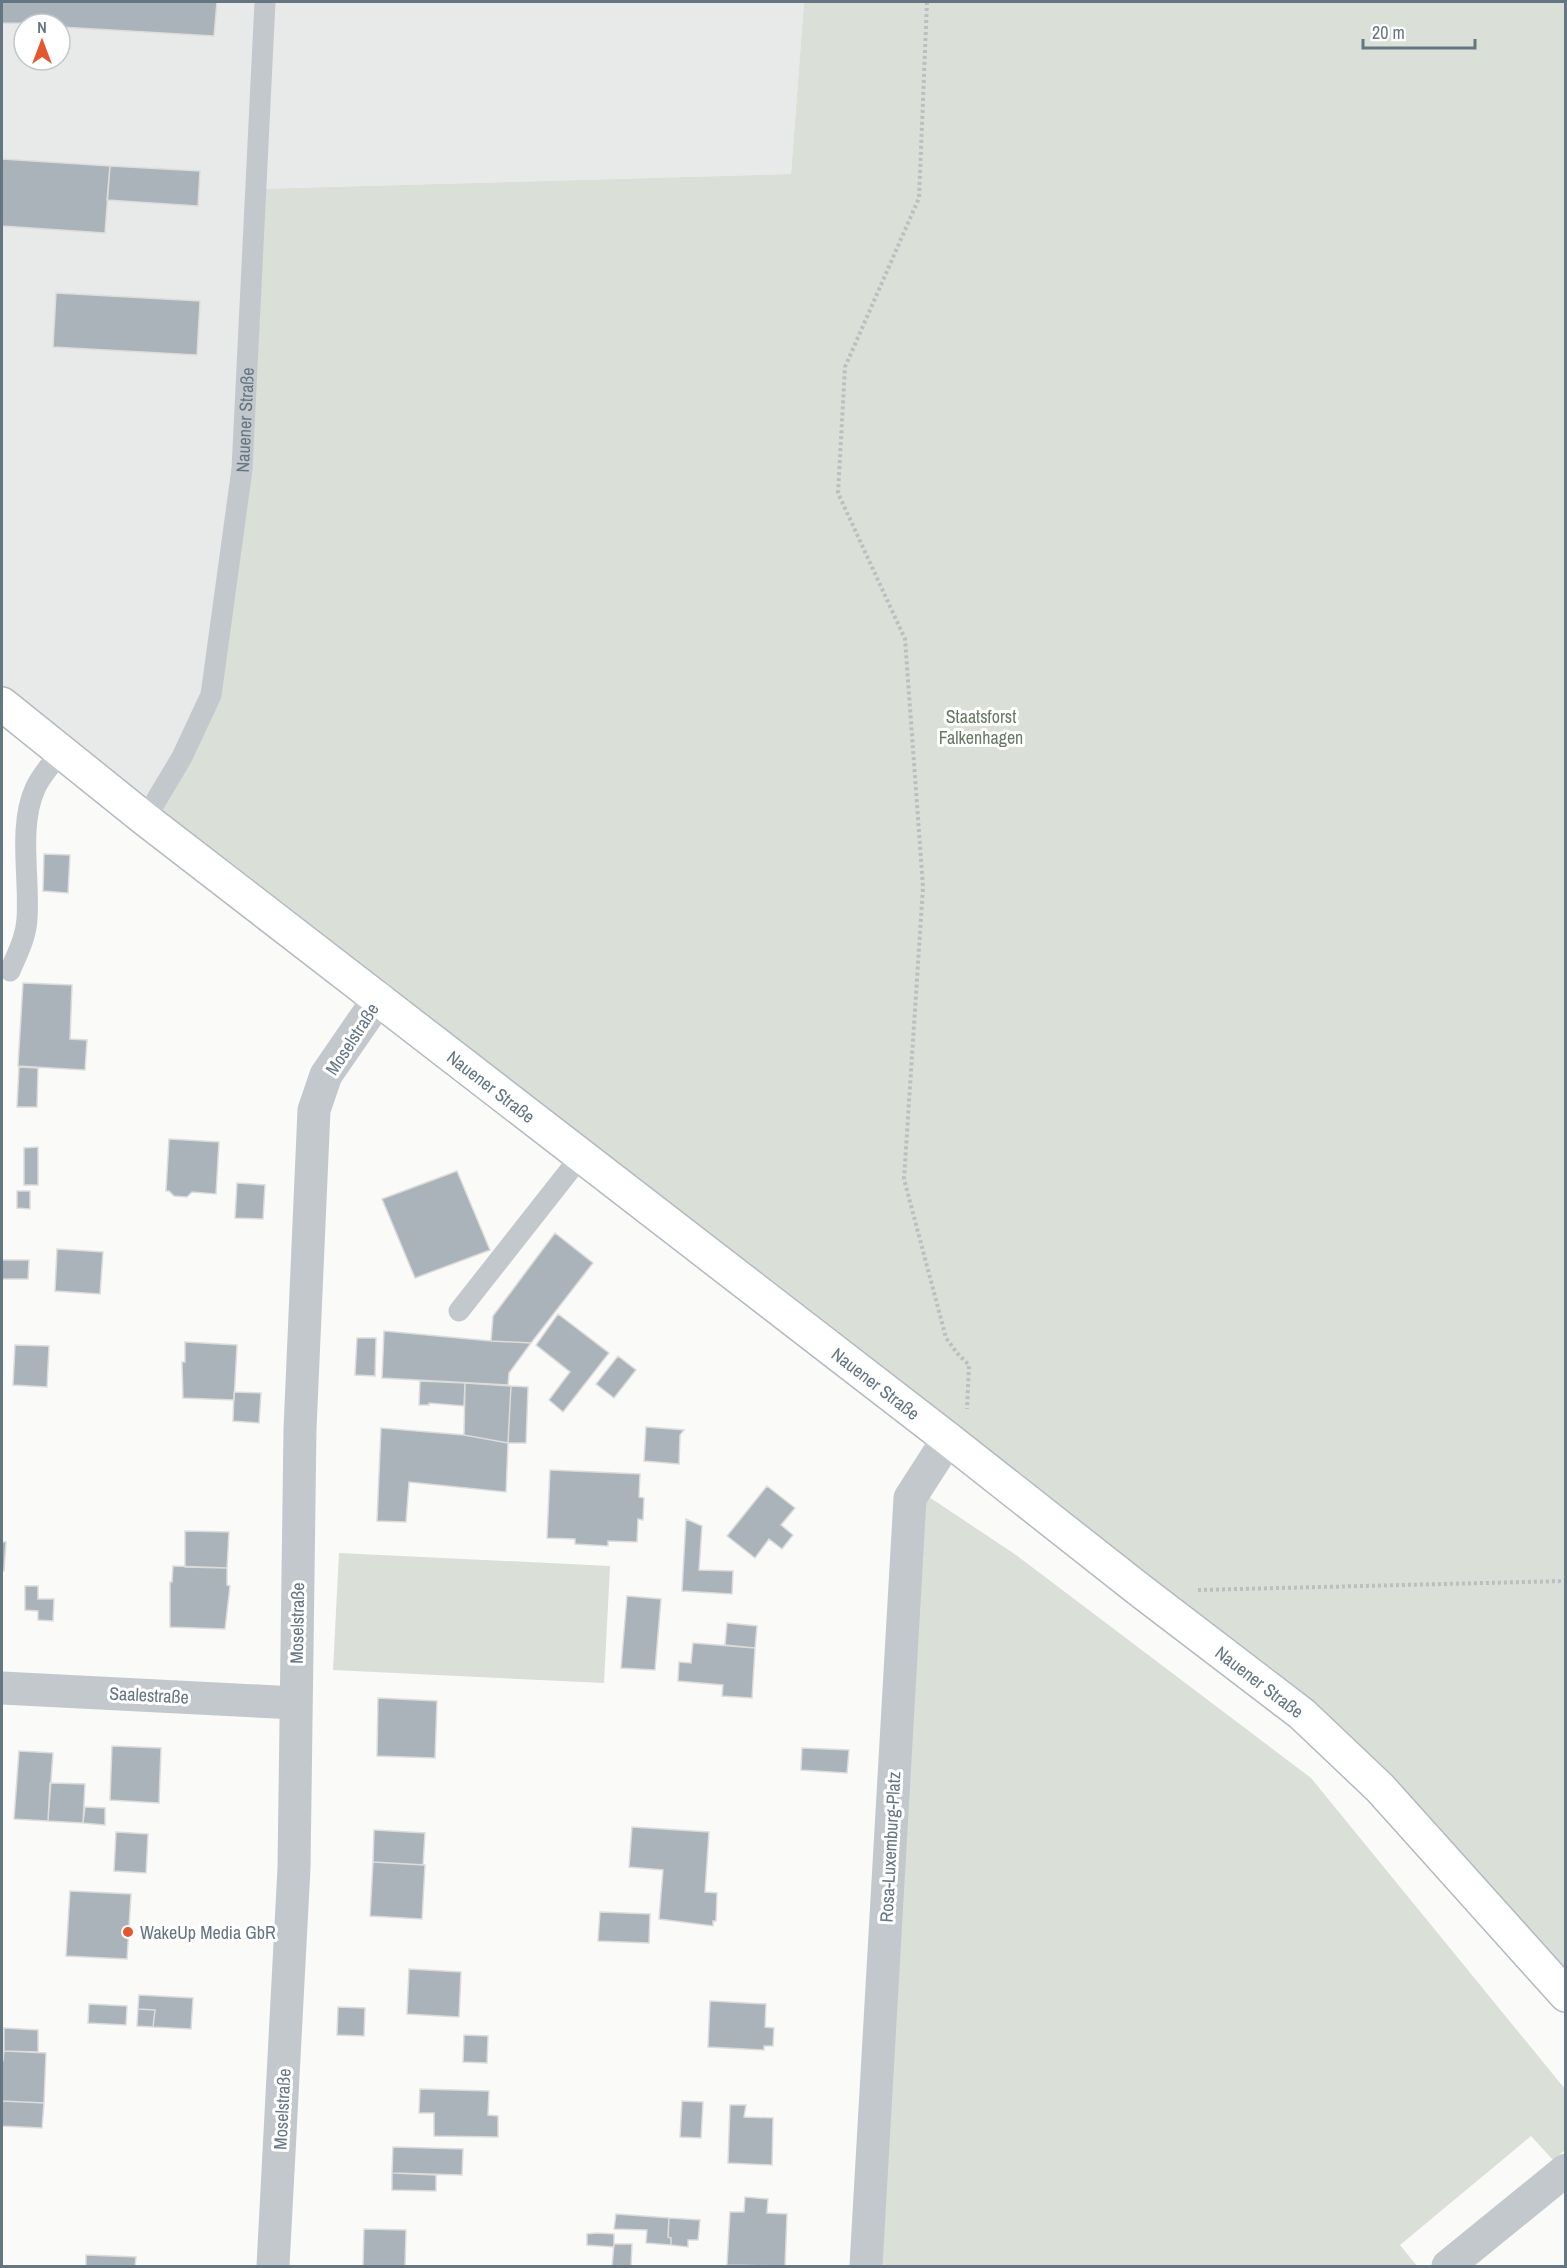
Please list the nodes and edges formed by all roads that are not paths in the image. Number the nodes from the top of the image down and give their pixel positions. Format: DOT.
graph roads {
  1 [pos="265,2"];
  2 [pos="2,704"];
  3 [pos="61,751"];
  4 [pos="146,819"];
  5 [pos="10,972"];
  6 [pos="379,998"];
  7 [pos="580,1156"];
  8 [pos="459,1311"];
  9 [pos="952,1442"];
  10 [pos="2,1688"];
  11 [pos="296,1703"];
  12 [pos="1566,1995"];
  13 [pos="1566,2170"];
  14 [pos="273,2266"];
  15 [pos="866,2266"];
  16 [pos="1448,2266"];
  1 -- 4 [label="lane, Nauener Straße"];
  2 -- 3 [label="main road, Nauener Straße"];
  3 -- 4 [label="main road, Nauener Straße"];
  3 -- 5 [label="lane"];
  4 -- 6 [label="main road, Nauener Straße"];
  6 -- 7 [label="main road, Nauener Straße"];
  6 -- 11 [label="street, Moselstraße"];
  7 -- 8 [label="lane"];
  7 -- 9 [label="main road, Nauener Straße"];
  9 -- 12 [label="main road, Nauener Straße"];
  9 -- 15 [label="street, Rosa-Luxemburg-Platz"];
  10 -- 11 [label="street, Saalestraße"];
  11 -- 14 [label="street, Moselstraße"];
  13 -- 16 [label="street"];
}
